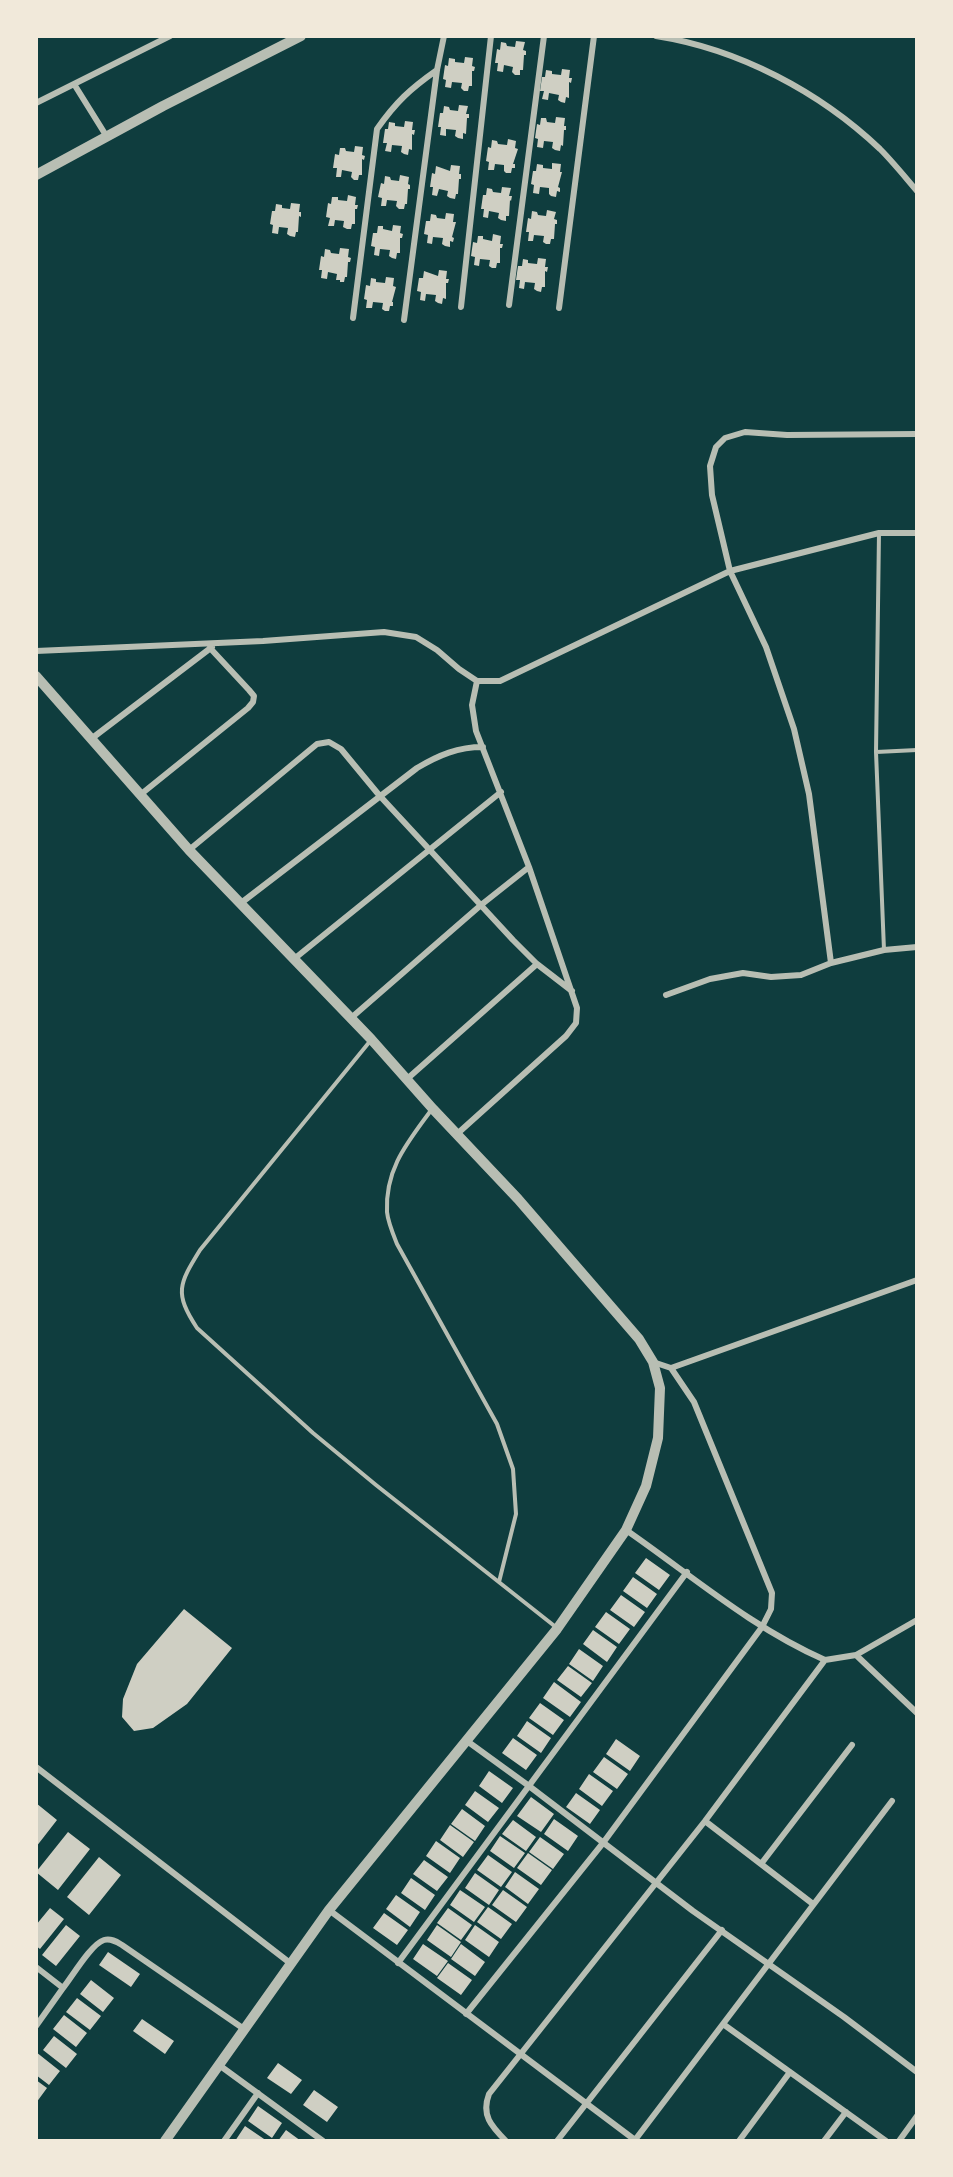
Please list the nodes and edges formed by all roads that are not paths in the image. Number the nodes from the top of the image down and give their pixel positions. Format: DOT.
graph roads {
  1 [pos="170,36"];
  2 [pos="301,36"];
  3 [pos="444,36"];
  4 [pos="491,36"];
  5 [pos="544,36"];
  6 [pos="594,36"];
  7 [pos="656,36"];
  8 [pos="680,38"];
  9 [pos="437,70"];
  10 [pos="74,84"];
  11 [pos="36,103"];
  12 [pos="107,137"];
  13 [pos="36,175"];
  14 [pos="917,191"];
  15 [pos="509,305"];
  16 [pos="461,307"];
  17 [pos="559,308"];
  18 [pos="353,318"];
  19 [pos="404,320"];
  20 [pos="917,434"];
  21 [pos="917,533"];
  22 [pos="879,534"];
  23 [pos="730,571"];
  24 [pos="217,643"];
  25 [pos="210,648"];
  26 [pos="36,651"];
  27 [pos="36,676"];
  28 [pos="477,681"];
  29 [pos="90,739"];
  30 [pos="483,747"];
  31 [pos="917,750"];
  32 [pos="876,752"];
  33 [pos="501,792"];
  34 [pos="140,795"];
  35 [pos="379,795"];
  36 [pos="189,850"];
  37 [pos="430,850"];
  38 [pos="529,867"];
  39 [pos="241,903"];
  40 [pos="481,905"];
  41 [pos="917,947"];
  42 [pos="884,950"];
  43 [pos="293,960"];
  44 [pos="831,963"];
  45 [pos="537,964"];
  46 [pos="572,991"];
  47 [pos="666,995"];
  48 [pos="351,1018"];
  49 [pos="371,1039"];
  50 [pos="407,1079"];
  51 [pos="433,1109"];
  52 [pos="457,1134"];
  53 [pos="917,1280"];
  54 [pos="653,1362"];
  55 [pos="671,1368"];
  56 [pos="626,1530"];
  57 [pos="687,1572"];
  58 [pos="499,1582"];
  59 [pos="917,1620"];
  60 [pos="762,1627"];
  61 [pos="557,1629"];
  62 [pos="856,1655"];
  63 [pos="825,1660"];
  64 [pos="917,1713"];
  65 [pos="467,1742"];
  66 [pos="852,1745"];
  67 [pos="36,1767"];
  68 [pos="529,1786"];
  69 [pos="892,1801"];
  70 [pos="705,1821"];
  71 [pos="603,1843"];
  72 [pos="762,1864"];
  73 [pos="656,1883"];
  74 [pos="813,1904"];
  75 [pos="329,1910"];
  76 [pos="722,1930"];
  77 [pos="290,1963"];
  78 [pos="398,1963"];
  79 [pos="768,1963"];
  80 [pos="36,1967"];
  81 [pos="63,1989"];
  82 [pos="466,2014"];
  83 [pos="723,2024"];
  84 [pos="36,2026"];
  85 [pos="244,2029"];
  86 [pos="521,2056"];
  87 [pos="219,2064"];
  88 [pos="790,2072"];
  89 [pos="917,2072"];
  90 [pos="258,2093"];
  91 [pos="586,2103"];
  92 [pos="846,2112"];
  93 [pos="917,2116"];
  94 [pos="741,2139"];
  95 [pos="635,2140"];
  96 [pos="165,2141"];
  97 [pos="224,2141"];
  98 [pos="323,2141"];
  99 [pos="506,2141"];
  100 [pos="557,2141"];
  101 [pos="749,2141"];
  102 [pos="824,2141"];
  103 [pos="886,2141"];
  104 [pos="899,2141"];
  1 -- 10 [label="street"];
  2 -- 12 [label="street"];
  3 -- 9 [label="street"];
  4 -- 16 [label="street"];
  5 -- 15 [label="street"];
  6 -- 17 [label="street"];
  7 -- 8 [label="street"];
  8 -- 14 [label="street"];
  9 -- 18 [label="street"];
  9 -- 19 [label="street"];
  10 -- 11 [label="street"];
  10 -- 12 [label="street"];
  12 -- 13 [label="street"];
  20 -- 23 [label="street"];
  21 -- 22 [label="street"];
  22 -- 23 [label="street"];
  22 -- 32 [label="lane"];
  23 -- 28 [label="street"];
  23 -- 44 [label="street"];
  24 -- 25 [label="street"];
  24 -- 26 [label="street"];
  24 -- 28 [label="street"];
  25 -- 29 [label="street"];
  25 -- 34 [label="street"];
  27 -- 29 [label="street"];
  28 -- 30 [label="street"];
  29 -- 34 [label="street"];
  30 -- 33 [label="street"];
  30 -- 35 [label="street"];
  31 -- 32 [label="lane"];
  32 -- 42 [label="lane"];
  33 -- 37 [label="street"];
  33 -- 38 [label="street"];
  34 -- 36 [label="street"];
  35 -- 36 [label="street"];
  35 -- 37 [label="street"];
  35 -- 39 [label="street"];
  36 -- 39 [label="street"];
  37 -- 40 [label="street"];
  37 -- 43 [label="street"];
  38 -- 40 [label="street"];
  38 -- 46 [label="street"];
  39 -- 43 [label="street"];
  40 -- 45 [label="street"];
  40 -- 48 [label="street"];
  41 -- 42 [label="street"];
  42 -- 44 [label="street"];
  43 -- 48 [label="street"];
  44 -- 47 [label="street"];
  45 -- 46 [label="street"];
  45 -- 50 [label="street"];
  46 -- 52 [label="street"];
  48 -- 49 [label="street"];
  49 -- 50 [label="street"];
  49 -- 58 [label="lane"];
  50 -- 51 [label="street"];
  51 -- 52 [label="street"];
  51 -- 58 [label="lane"];
  52 -- 54 [label="street"];
  53 -- 55 [label="street"];
  54 -- 55 [label="street"];
  54 -- 56 [label="street"];
  55 -- 60 [label="street"];
  56 -- 57 [label="street"];
  56 -- 61 [label="street"];
  57 -- 60 [label="street"];
  57 -- 68 [label="street"];
  58 -- 61 [label="lane"];
  59 -- 62 [label="street"];
  60 -- 63 [label="street"];
  60 -- 71 [label="street"];
  61 -- 65 [label="street"];
  62 -- 63 [label="street"];
  62 -- 64 [label="street"];
  63 -- 70 [label="street"];
  65 -- 68 [label="street"];
  65 -- 75 [label="street"];
  66 -- 72 [label="street"];
  67 -- 77 [label="street"];
  68 -- 71 [label="street"];
  68 -- 78 [label="street"];
  69 -- 74 [label="street"];
  70 -- 72 [label="street"];
  70 -- 73 [label="street"];
  71 -- 73 [label="street"];
  71 -- 82 [label="street"];
  72 -- 74 [label="street"];
  73 -- 76 [label="street"];
  73 -- 86 [label="street"];
  74 -- 79 [label="street"];
  75 -- 77 [label="street"];
  75 -- 78 [label="street"];
  76 -- 79 [label="street"];
  76 -- 91 [label="street"];
  77 -- 85 [label="street"];
  78 -- 82 [label="street"];
  79 -- 83 [label="street"];
  79 -- 89 [label="street"];
  80 -- 81 [label="street"];
  81 -- 84 [label="street"];
  81 -- 85 [label="street"];
  82 -- 86 [label="street"];
  83 -- 88 [label="street"];
  83 -- 95 [label="street"];
  85 -- 87 [label="street"];
  86 -- 91 [label="street"];
  86 -- 99 [label="street"];
  87 -- 90 [label="street"];
  87 -- 96 [label="street"];
  88 -- 92 [label="street"];
  88 -- 94 [label="street"];
  90 -- 97 [label="street"];
  90 -- 98 [label="street"];
  91 -- 95 [label="street"];
  91 -- 100 [label="street"];
  92 -- 102 [label="street"];
  92 -- 103 [label="street"];
  93 -- 104 [label="street"];
  94 -- 101 [label="street"];
}
